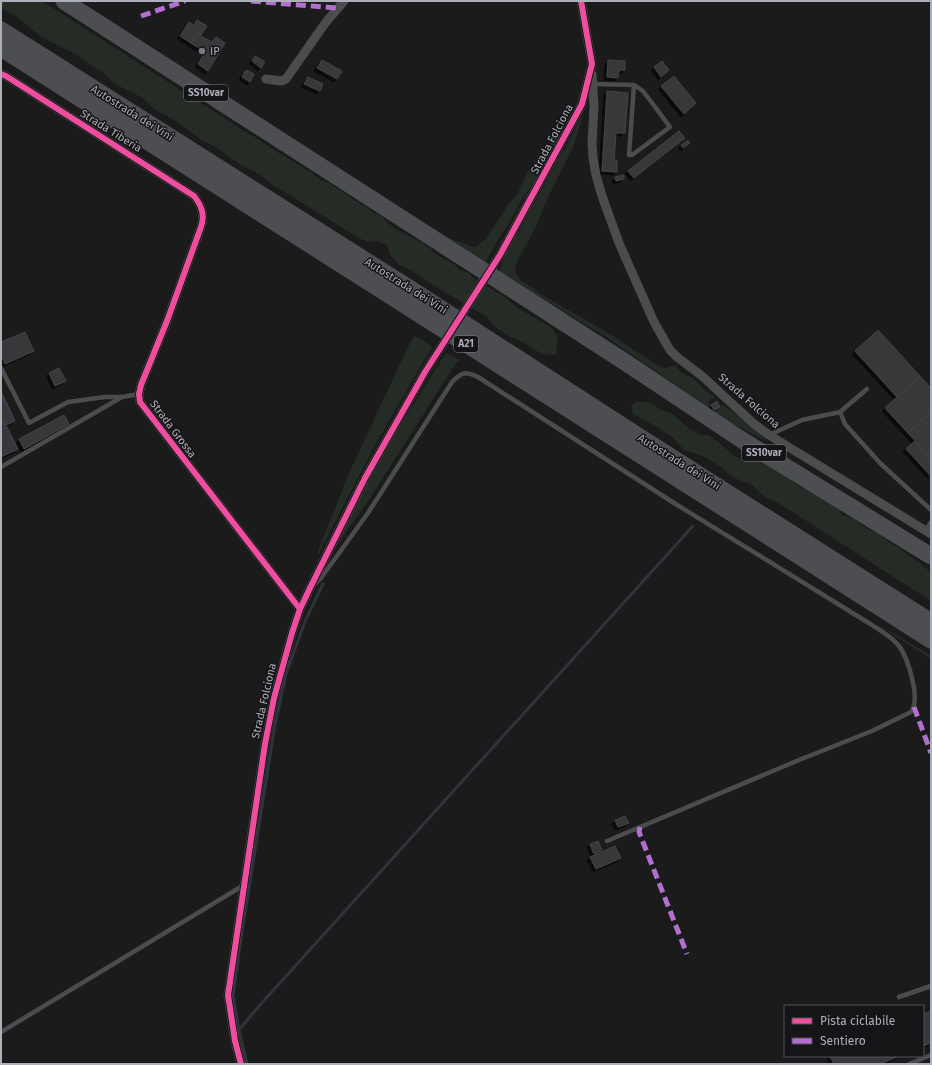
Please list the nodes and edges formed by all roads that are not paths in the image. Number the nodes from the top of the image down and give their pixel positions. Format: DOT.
graph roads {
  1 [pos="64,1"];
  2 [pos="344,1"];
  3 [pos="581,1"];
  4 [pos="1,30"];
  5 [pos="1,48"];
  6 [pos="592,64"];
  7 [pos="1,74"];
  8 [pos="266,79"];
  9 [pos="593,84"];
  10 [pos="634,85"];
  11 [pos="203,212"];
  12 [pos="1,368"];
  13 [pos="867,389"];
  14 [pos="139,394"];
  15 [pos="122,397"];
  16 [pos="840,412"];
  17 [pos="769,435"];
  18 [pos="1,467"];
  19 [pos="931,510"];
  20 [pos="931,522"];
  21 [pos="928,532"];
  22 [pos="931,556"];
  23 [pos="310,588"];
  24 [pos="300,609"];
  25 [pos="931,622"];
  26 [pos="931,640"];
  27 [pos="608,841"];
  28 [pos="244,885"];
  29 [pos="931,986"];
  30 [pos="899,997"];
  31 [pos="1,1032"];
  32 [pos="931,1055"];
  33 [pos="925,1058"];
  34 [pos="931,1061"];
  35 [pos="241,1064"];
  36 [pos="909,1064"];
  1 -- 22 [label="highway, SS10var"];
  2 -- 8 [label="street"];
  3 -- 6 [label="street, Strada Folciona"];
  4 -- 25 [label="highway, Autostrada dei Vini / A21"];
  5 -- 26 [label="highway, Autostrada dei Vini / A21"];
  6 -- 9 [label="street, Strada Folciona"];
  6 -- 23 [label="street, Strada Folciona"];
  7 -- 11 [label="street, Strada Tiberia"];
  9 -- 10 [label="lane"];
  9 -- 17 [label="street, Strada Folciona"];
  10 -- 10 [label="lane"];
  11 -- 14 [label="street, Strada Grossa"];
  12 -- 15 [label="lane"];
  13 -- 16 [label="lane"];
  14 -- 15 [label="lane"];
  14 -- 24 [label="street, Strada Grossa"];
  15 -- 18 [label="lane"];
  16 -- 17 [label="lane"];
  16 -- 19 [label="lane"];
  17 -- 21 [label="street, Strada Folciona"];
  20 -- 21 [label="lane"];
  23 -- 24 [label="street, Strada Folciona"];
  23 -- 27 [label="lane"];
  24 -- 28 [label="street, Strada Folciona"];
  28 -- 31 [label="lane"];
  28 -- 35 [label="street, Strada Folciona"];
  29 -- 30 [label="lane"];
  32 -- 33 [label="lane"];
  33 -- 34 [label="lane"];
  33 -- 36 [label="lane"];
}
